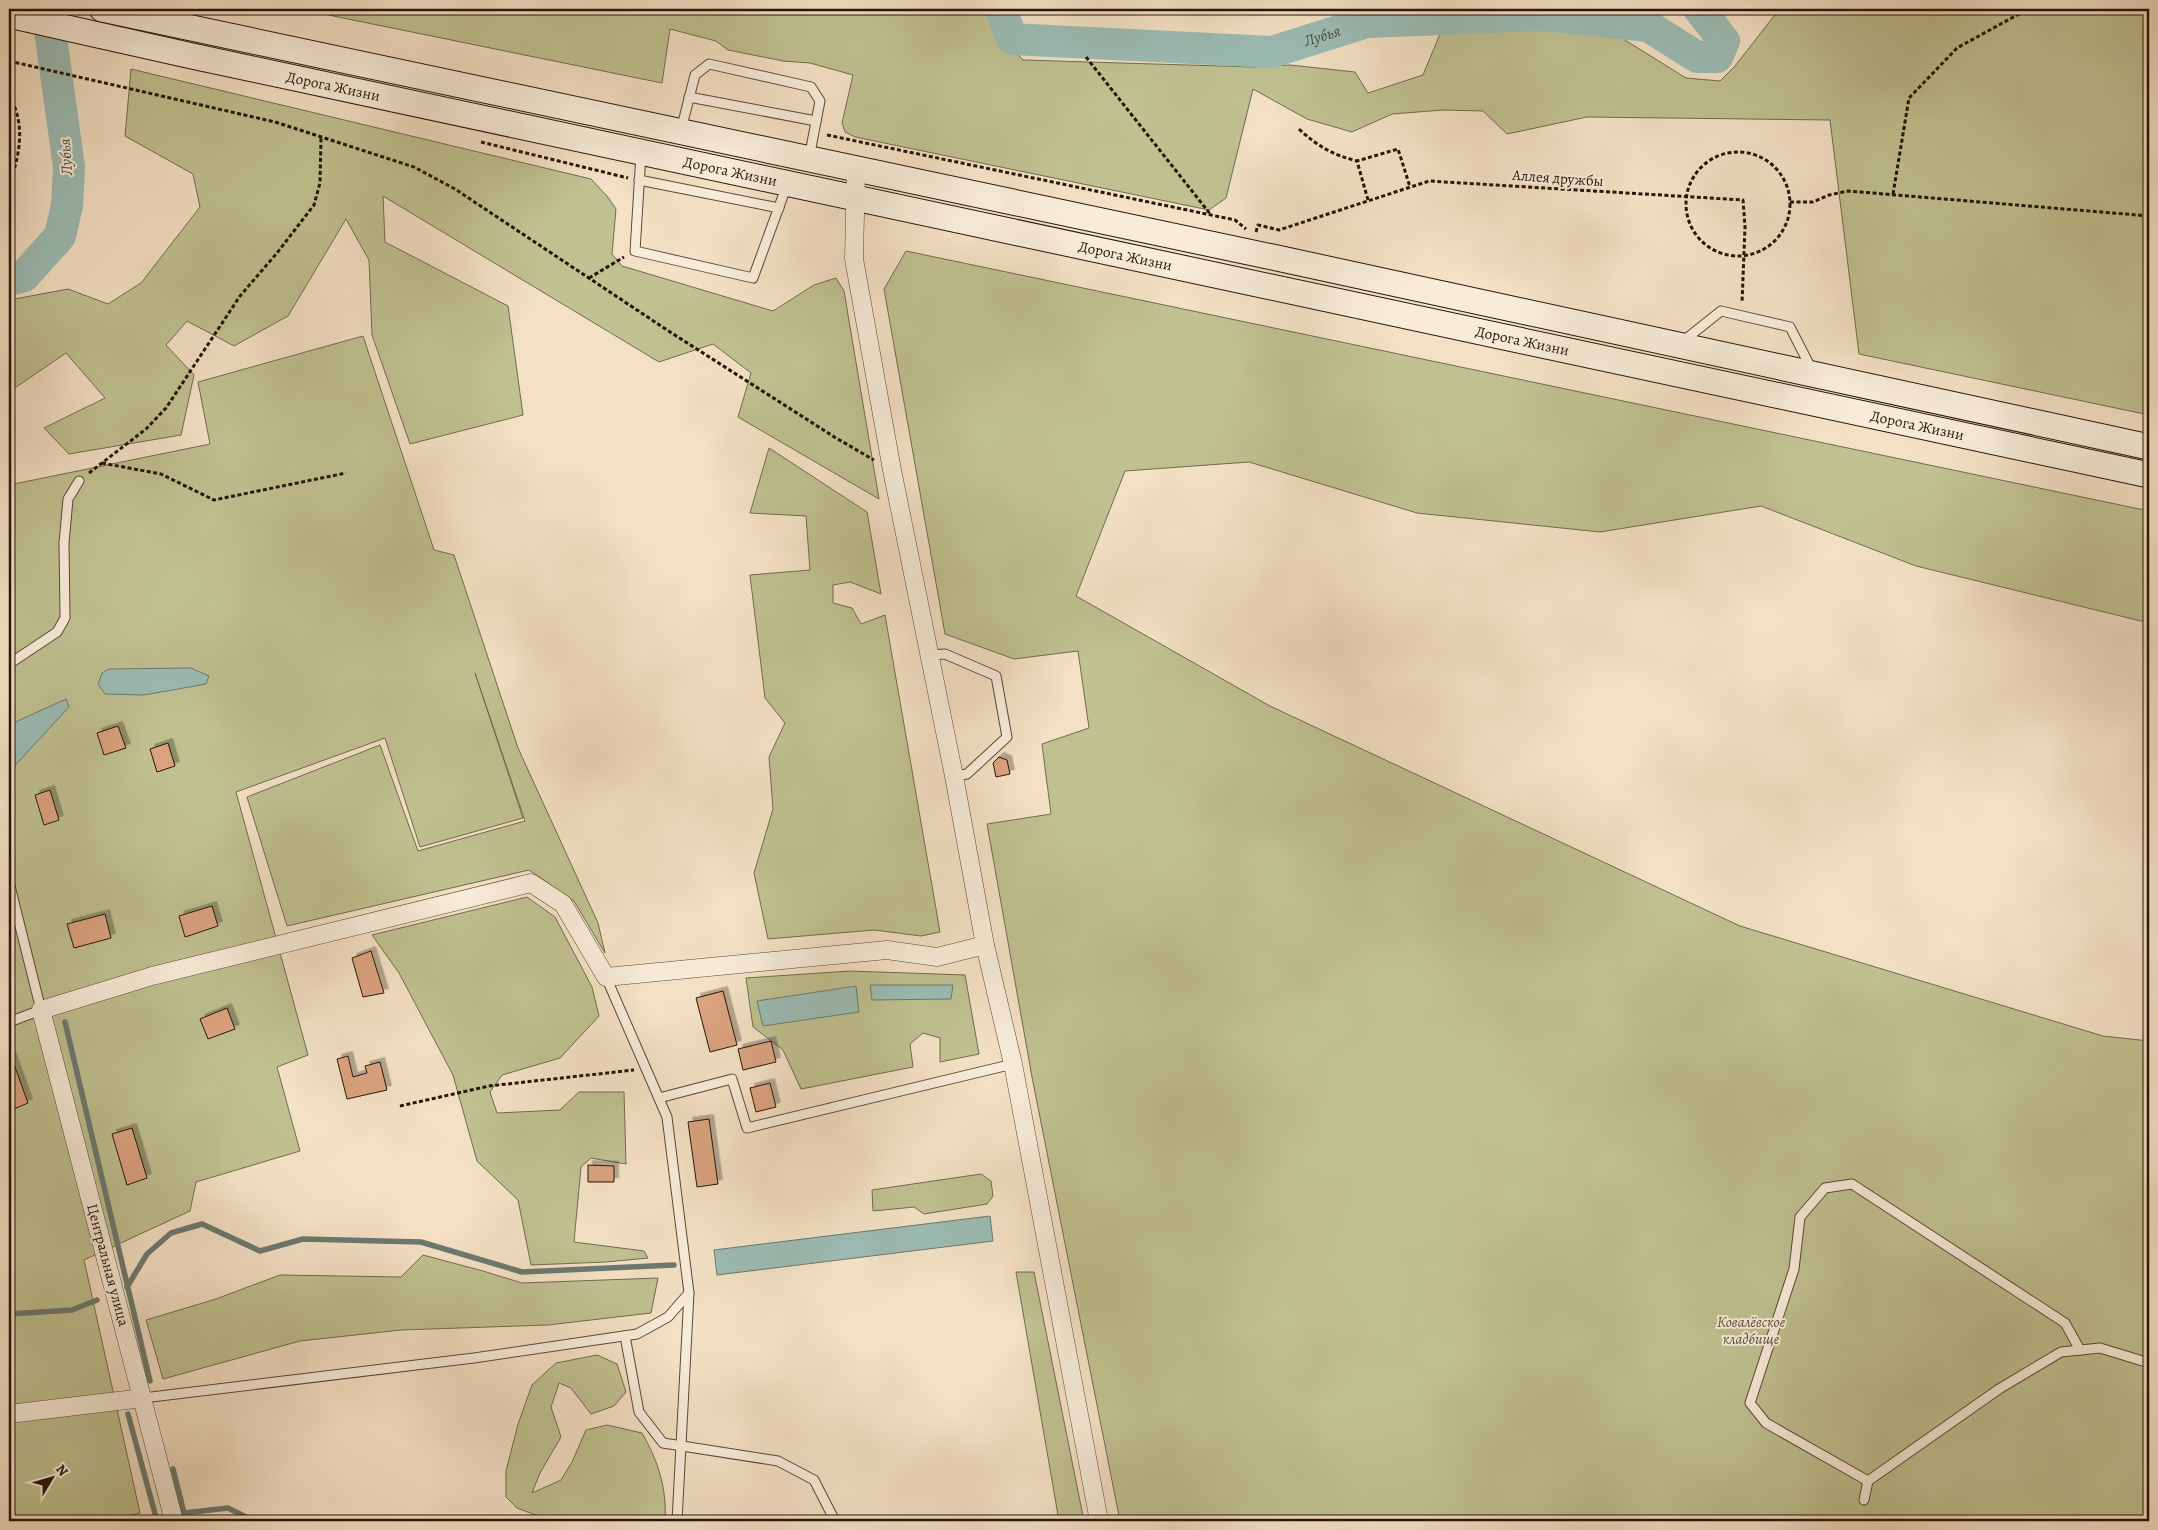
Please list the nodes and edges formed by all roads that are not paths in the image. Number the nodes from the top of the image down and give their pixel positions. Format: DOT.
graph roads {
  1 [pos="105,9"];
  2 [pos="9,15"];
  3 [pos="179,16"];
  4 [pos="689,97"];
  5 [pos="816,121"];
  6 [pos="680,132"];
  7 [pos="641,151"];
  8 [pos="809,158"];
  9 [pos="856,169"];
  10 [pos="640,180"];
  11 [pos="788,183"];
  12 [pos="855,197"];
  13 [pos="779,208"];
  14 [pos="1678,345"];
  15 [pos="1815,374"];
  16 [pos="2149,447"];
  17 [pos="2149,475"];
  18 [pos="79,481"];
  19 [pos="930,655"];
  20 [pos="9,664"];
  21 [pos="954,776"];
  22 [pos="9,882"];
  23 [pos="985,945"];
  24 [pos="606,977"];
  25 [pos="41,1010"];
  26 [pos="9,1022"];
  27 [pos="1013,1064"];
  28 [pos="659,1098"];
  29 [pos="689,1293"];
  30 [pos="625,1336"];
  31 [pos="2080,1350"];
  32 [pos="2149,1363"];
  33 [pos="142,1398"];
  34 [pos="9,1414"];
  35 [pos="682,1446"];
  36 [pos="1868,1481"];
  37 [pos="1864,1500"];
  38 [pos="174,1521"];
  39 [pos="677,1521"];
  40 [pos="833,1521"];
  41 [pos="1099,1521"];
  1 -- 3 [label="main road, Дорога Жизни"];
  2 -- 7 [label="main road, Дорога Жизни"];
  3 -- 6 [label="main road, Дорога Жизни"];
  4 -- 5 [label="lane"];
  4 -- 5 [label="lane"];
  4 -- 6 [label="lane"];
  5 -- 8 [label="lane"];
  6 -- 8 [label="main road, Дорога Жизни"];
  7 -- 10 [label="lane"];
  7 -- 11 [label="main road, Дорога Жизни"];
  8 -- 9 [label="main road, Дорога Жизни"];
  9 -- 12 [label="street"];
  9 -- 14 [label="main road, Дорога Жизни"];
  10 -- 13 [label="lane"];
  10 -- 13 [label="lane"];
  11 -- 12 [label="main road, Дорога Жизни"];
  11 -- 13 [label="lane"];
  12 -- 17 [label="main road, Дорога Жизни"];
  12 -- 19 [label="street"];
  14 -- 15 [label="main road, Дорога Жизни"];
  14 -- 15 [label="lane"];
  15 -- 16 [label="main road, Дорога Жизни"];
  18 -- 20 [label="lane"];
  19 -- 21 [label="street"];
  19 -- 21 [label="lane"];
  21 -- 23 [label="street"];
  22 -- 25 [label="lane"];
  23 -- 24 [label="street"];
  23 -- 27 [label="street"];
  24 -- 25 [label="street"];
  24 -- 28 [label="lane"];
  25 -- 26 [label="lane"];
  25 -- 33 [label="street, Центральная улица"];
  27 -- 28 [label="lane"];
  27 -- 41 [label="street"];
  28 -- 29 [label="lane"];
  29 -- 30 [label="lane"];
  29 -- 35 [label="lane"];
  30 -- 33 [label="lane"];
  30 -- 35 [label="lane"];
  31 -- 32 [label="lane"];
  31 -- 36 [label="lane"];
  31 -- 36 [label="lane"];
  33 -- 34 [label="street"];
  33 -- 38 [label="street, Центральная улица"];
  35 -- 39 [label="lane"];
  35 -- 40 [label="lane"];
  36 -- 37 [label="lane"];
}
